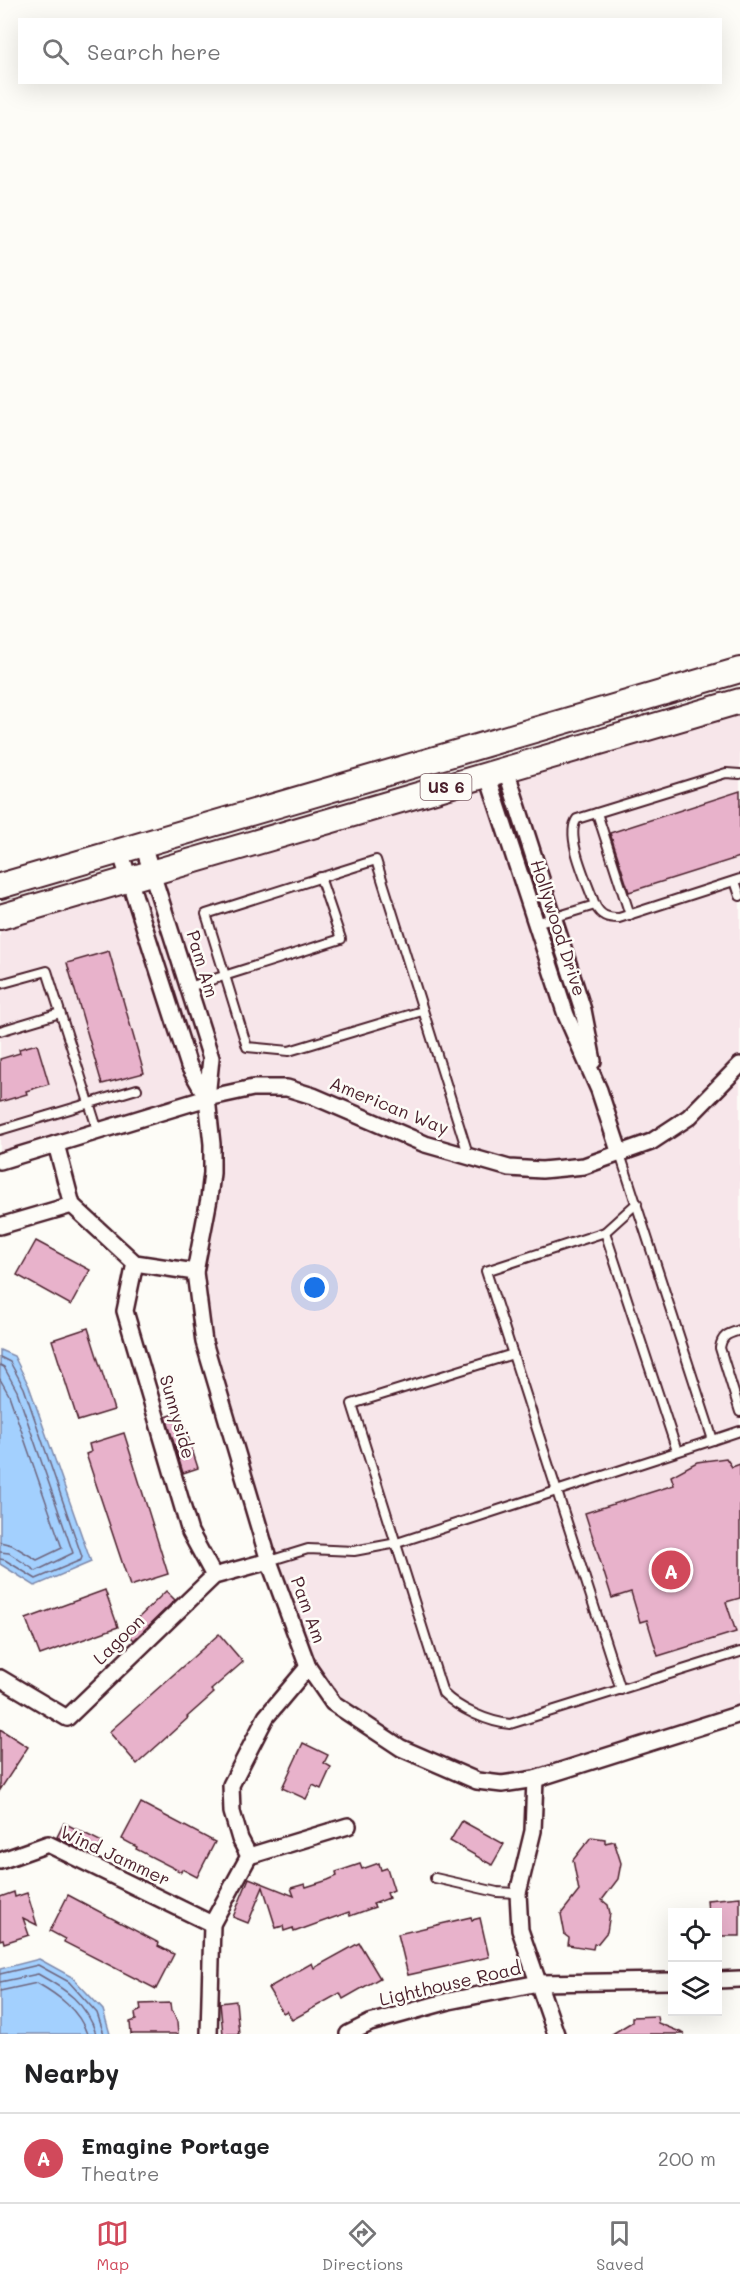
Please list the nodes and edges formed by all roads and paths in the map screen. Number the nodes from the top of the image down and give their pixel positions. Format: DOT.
graph roads {
  1 [pos="740,670"];
  2 [pos="740,701"];
  3 [pos="497,772"];
  4 [pos="740,774"];
  5 [pos="597,813"];
  6 [pos="143,844"];
  7 [pos="120,851"];
  8 [pos="153,873"];
  9 [pos="320,877"];
  10 [pos="129,879"];
  11 [pos="737,880"];
  12 [pos="0,886"];
  13 [pos="740,896"];
  14 [pos="595,905"];
  15 [pos="630,915"];
  16 [pos="0,917"];
  17 [pos="554,918"];
  18 [pos="536,923"];
  19 [pos="225,976"];
  20 [pos="0,984"];
  21 [pos="189,987"];
  22 [pos="422,1011"];
  23 [pos="60,1013"];
  24 [pos="0,1031"];
  25 [pos="740,1065"];
  26 [pos="137,1089"];
  27 [pos="599,1090"];
  28 [pos="207,1098"];
  29 [pos="89,1103"];
  30 [pos="0,1130"];
  31 [pos="98,1131"];
  32 [pos="56,1144"];
  33 [pos="620,1154"];
  34 [pos="470,1158"];
  35 [pos="0,1161"];
  36 [pos="637,1203"];
  37 [pos="72,1205"];
  38 [pos="0,1226"];
  39 [pos="605,1232"];
  40 [pos="135,1263"];
  41 [pos="195,1272"];
  42 [pos="740,1330"];
  43 [pos="513,1354"];
  44 [pos="740,1412"];
  45 [pos="740,1431"];
  46 [pos="713,1440"];
  47 [pos="677,1451"];
  48 [pos="557,1491"];
  49 [pos="397,1543"];
  50 [pos="268,1561"];
  51 [pos="214,1576"];
  52 [pos="740,1652"];
  53 [pos="308,1667"];
  54 [pos="0,1678"];
  55 [pos="621,1690"];
  56 [pos="740,1714"];
  57 [pos="535,1779"];
  58 [pos="348,1826"];
  59 [pos="249,1856"];
  60 [pos="0,1861"];
  61 [pos="435,1878"];
  62 [pos="518,1893"];
  63 [pos="212,1924"];
  64 [pos="740,1979"];
  65 [pos="722,1980"];
  66 [pos="668,1981"];
  67 [pos="538,1983"];
  68 [pos="209,2034"];
  69 [pos="348,2034"];
  70 [pos="555,2034"];
  1 -- 6 [label="main road, US 6"];
  2 -- 3 [label="main road, US 6 / US 6"];
  3 -- 8 [label="main road, US 6 / US 6"];
  3 -- 17 [label="street, Hollywood Drive"];
  3 -- 18 [label="street, Hollywood Drive"];
  4 -- 5 [label="lane"];
  5 -- 14 [label="lane"];
  5 -- 15 [label="lane"];
  6 -- 7 [label="main road, US 6"];
  6 -- 8 [label="street, Pam Am"];
  7 -- 10 [label="street, Pam Am"];
  7 -- 12 [label="main road, US 6"];
  8 -- 10 [label="main road, US 6"];
  8 -- 21 [label="street, Pam Am"];
  9 -- 19 [label="lane"];
  9 -- 19 [label="lane"];
  9 -- 22 [label="lane"];
  10 -- 16 [label="main road, US 6"];
  10 -- 28 [label="street, Pam Am"];
  11 -- 13 [label="lane"];
  11 -- 15 [label="lane"];
  14 -- 15 [label="lane"];
  14 -- 17 [label="lane"];
  17 -- 18 [label="lane"];
  17 -- 27 [label="street, Hollywood Drive"];
  18 -- 27 [label="street, Hollywood Drive"];
  19 -- 21 [label="lane"];
  19 -- 22 [label="lane"];
  20 -- 23 [label="lane"];
  21 -- 28 [label="street, Pam Am"];
  22 -- 34 [label="lane"];
  23 -- 24 [label="lane"];
  23 -- 29 [label="lane"];
  25 -- 33 [label="street, American Way"];
  26 -- 29 [label="lane"];
  27 -- 33 [label="street, Hollywood Drive"];
  28 -- 31 [label="street, American Way"];
  28 -- 34 [label="street, American Way"];
  28 -- 41 [label="street, Pam Am"];
  29 -- 30 [label="lane"];
  29 -- 31 [label="lane"];
  31 -- 32 [label="street, American Way"];
  32 -- 35 [label="street, American Way"];
  32 -- 37 [label="street"];
  33 -- 34 [label="street, American Way"];
  33 -- 36 [label="lane"];
  36 -- 39 [label="lane"];
  36 -- 46 [label="lane"];
  37 -- 38 [label="street"];
  37 -- 40 [label="street"];
  39 -- 43 [label="lane"];
  39 -- 47 [label="lane"];
  40 -- 41 [label="street"];
  40 -- 51 [label="street, Sunnyside"];
  41 -- 50 [label="street, Pam Am"];
  42 -- 44 [label="lane"];
  43 -- 48 [label="lane"];
  43 -- 49 [label="lane"];
  45 -- 46 [label="lane"];
  46 -- 47 [label="lane"];
  47 -- 48 [label="lane"];
  48 -- 49 [label="lane"];
  48 -- 55 [label="lane"];
  49 -- 50 [label="lane"];
  49 -- 55 [label="lane"];
  50 -- 51 [label="street, Lagoon"];
  50 -- 53 [label="street, Pam Am"];
  51 -- 54 [label="street, Lagoon"];
  52 -- 55 [label="lane"];
  53 -- 57 [label="street, Pam Am"];
  53 -- 59 [label="street"];
  56 -- 57 [label="street, Pam Am"];
  57 -- 62 [label="street"];
  58 -- 59 [label="street"];
  59 -- 63 [label="street"];
  60 -- 63 [label="street, Wind Jammer"];
  61 -- 62 [label="lane"];
  62 -- 67 [label="street"];
  63 -- 68 [label="street"];
  64 -- 65 [label="street"];
  66 -- 67 [label="street, Lighthouse Road"];
  67 -- 69 [label="street, Lighthouse Road"];
  67 -- 70 [label="street"];
}
